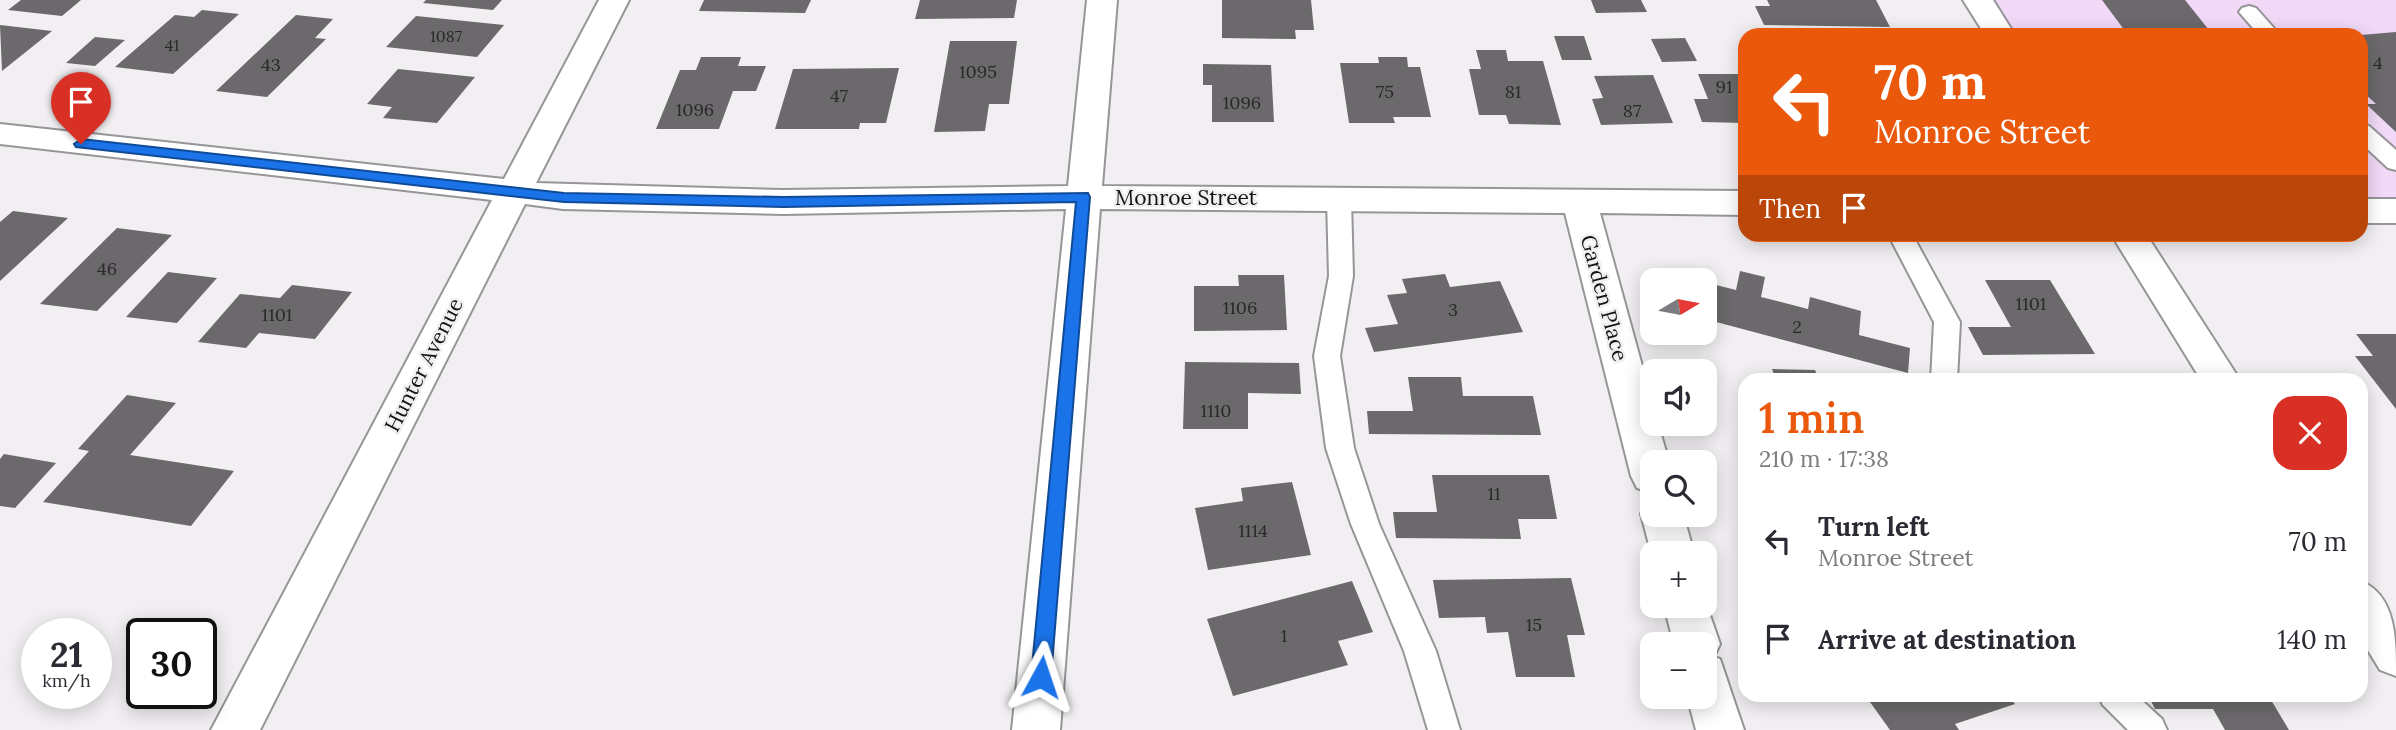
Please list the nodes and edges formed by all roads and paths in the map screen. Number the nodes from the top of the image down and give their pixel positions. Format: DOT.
graph roads {
  1 [pos="614,0"];
  2 [pos="1102,0"];
  3 [pos="1978,0"];
  4 [pos="2249,12"];
  5 [pos="1996,28"];
  6 [pos="2264,28"];
  7 [pos="0,134"];
  8 [pos="2368,137"];
  9 [pos="2396,163"];
  10 [pos="513,192"];
  11 [pos="1083,197"];
  12 [pos="1339,199"];
  13 [pos="1578,201"];
  14 [pos="1738,203"];
  15 [pos="2368,211"];
  16 [pos="2396,211"];
  17 [pos="1904,242"];
  18 [pos="2133,242"];
  19 [pos="1944,373"];
  20 [pos="2217,373"];
  21 [pos="1645,450"];
  22 [pos="2368,611"];
  23 [pos="2396,655"];
  24 [pos="2121,702"];
  25 [pos="1714,709"];
  26 [pos="235,730"];
  27 [pos="1036,730"];
  28 [pos="1444,730"];
  29 [pos="1720,730"];
  30 [pos="2151,730"];
  1 -- 10 [label="street, Hunter Avenue"];
  2 -- 11 [label="street"];
  3 -- 5 [label="street"];
  4 -- 6 [label="lane"];
  7 -- 10 [label="street, Monroe Street"];
  8 -- 9 [label="lane"];
  10 -- 11 [label="street, Monroe Street"];
  10 -- 26 [label="street, Hunter Avenue"];
  11 -- 12 [label="street, Monroe Street"];
  11 -- 27 [label="street"];
  12 -- 13 [label="street, Monroe Street"];
  12 -- 28 [label="lane"];
  13 -- 14 [label="street, Monroe Street"];
  13 -- 21 [label="street, Garden Place"];
  15 -- 16 [label="street"];
  17 -- 19 [label="lane"];
  18 -- 20 [label="street"];
  22 -- 23 [label="street"];
  24 -- 30 [label="lane"];
  25 -- 29 [label="street"];
}
